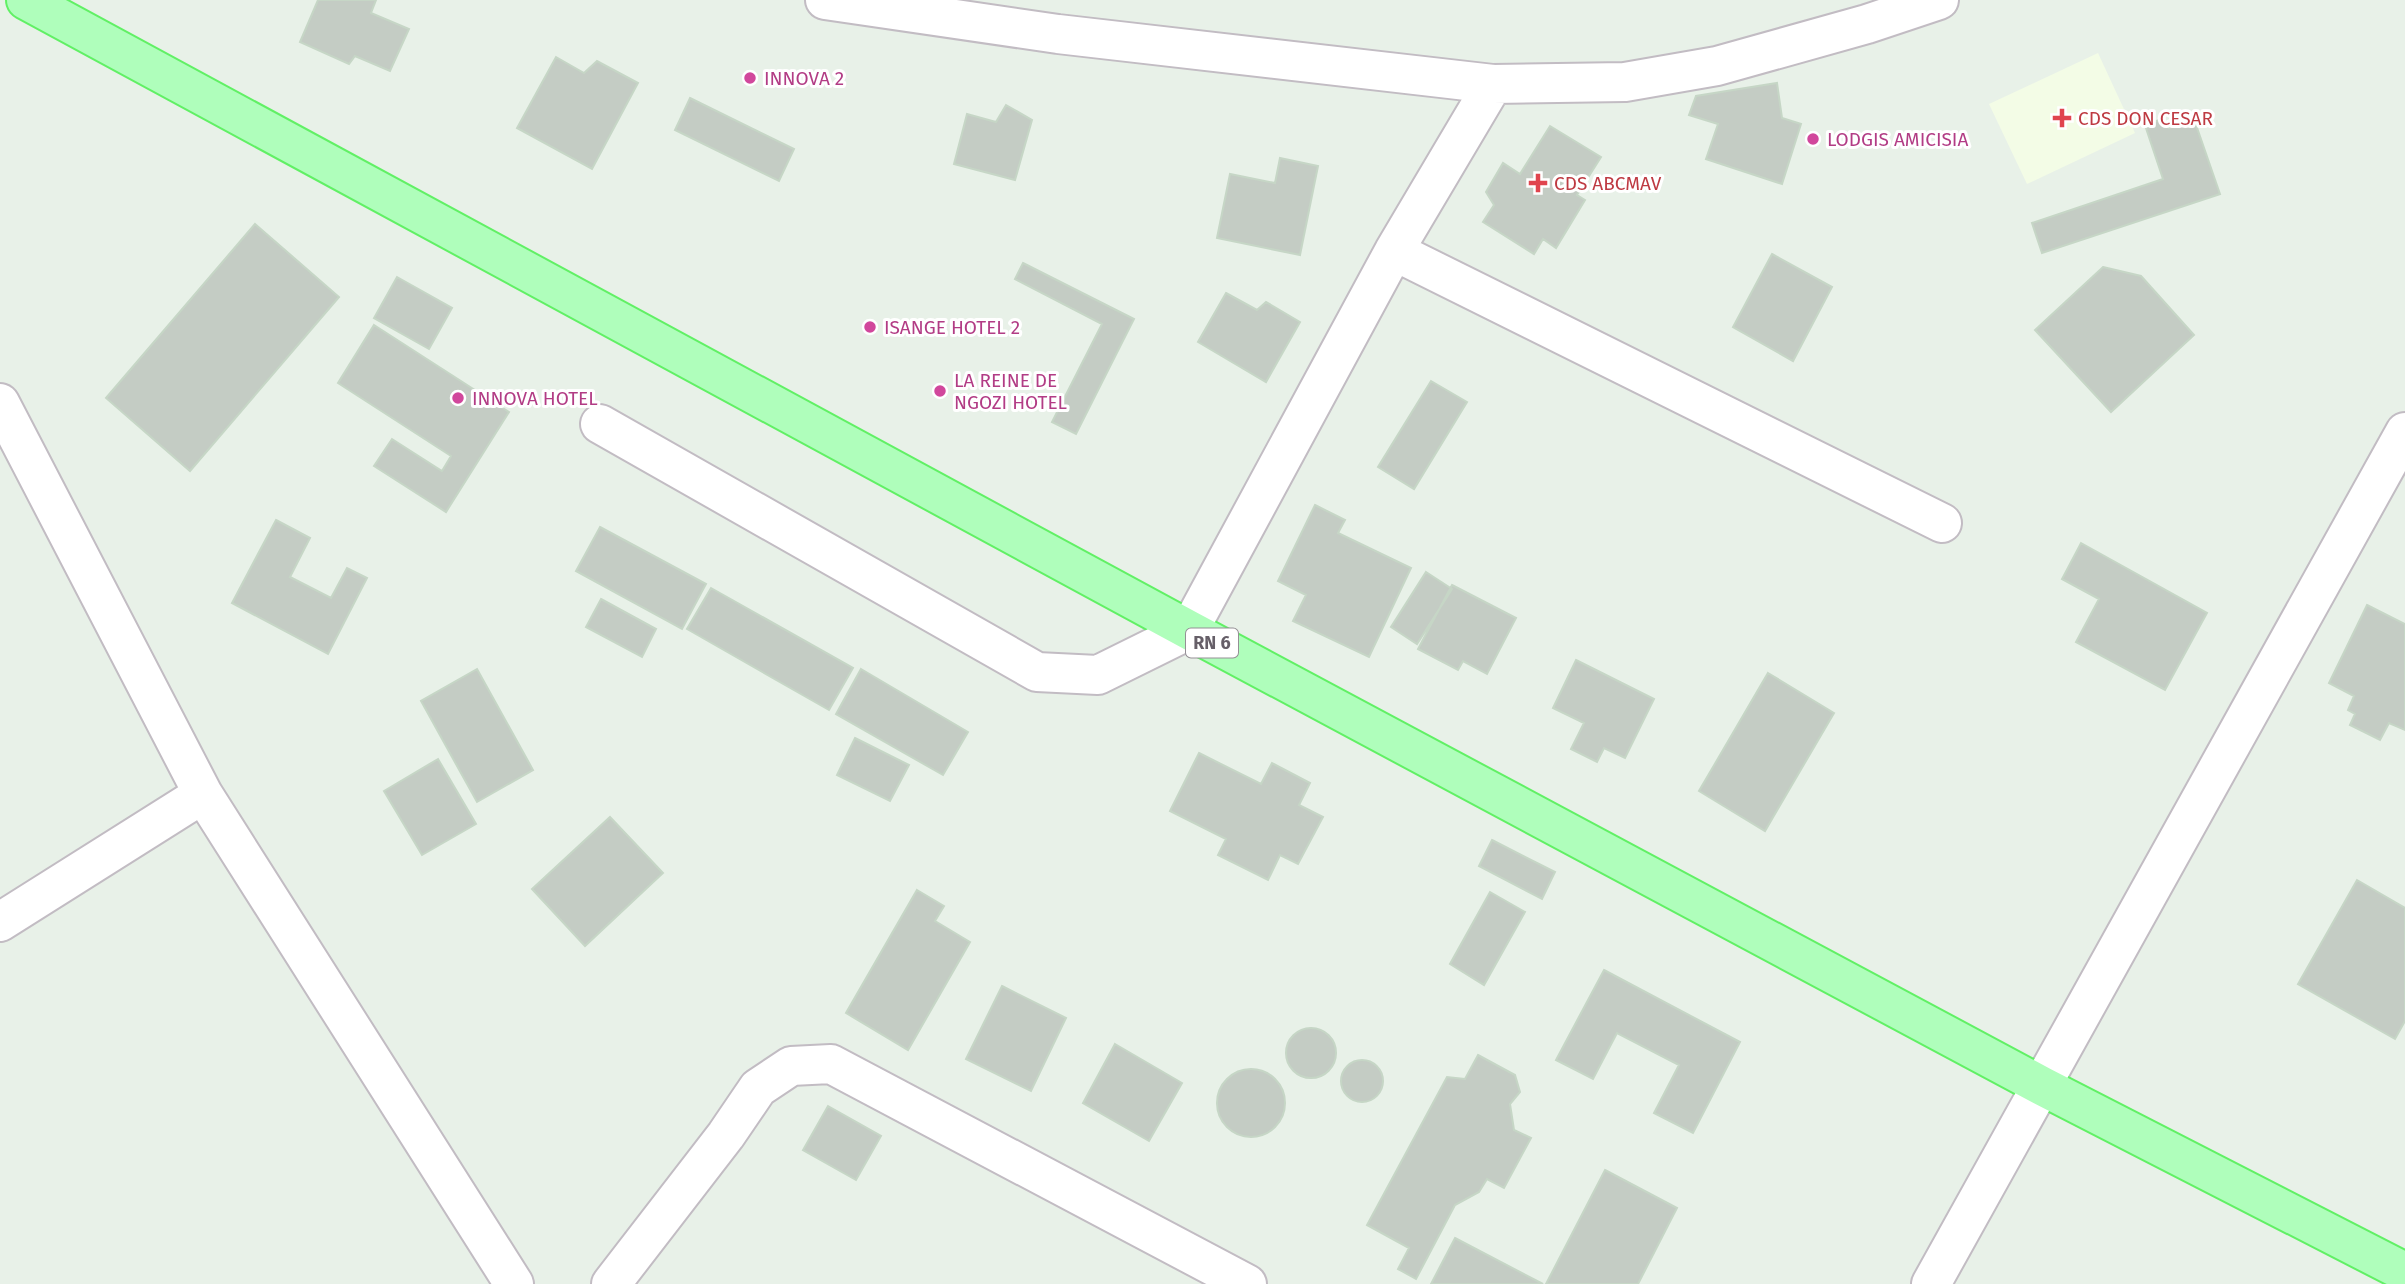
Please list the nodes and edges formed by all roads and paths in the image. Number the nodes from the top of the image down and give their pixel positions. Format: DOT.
graph roads {
  1 [pos="26,0"];
  2 [pos="825,0"];
  3 [pos="1939,0"];
  4 [pos="1493,84"];
  5 [pos="1394,251"];
  6 [pos="0,403"];
  7 [pos="600,424"];
  8 [pos="2405,432"];
  9 [pos="2395,473"];
  10 [pos="1942,523"];
  11 [pos="1189,630"];
  12 [pos="203,794"];
  13 [pos="0,922"];
  14 [pos="2042,1086"];
  15 [pos="2405,1272"];
  16 [pos="505,1280"];
  17 [pos="611,1284"];
  18 [pos="1247,1284"];
  19 [pos="1931,1284"];
  1 -- 11 [label="main road, RN 6"];
  2 -- 4 [label="street"];
  3 -- 4 [label="street"];
  4 -- 5 [label="street"];
  5 -- 10 [label="street"];
  5 -- 11 [label="street"];
  6 -- 12 [label="street"];
  7 -- 11 [label="street"];
  8 -- 9 [label="street"];
  9 -- 14 [label="street"];
  11 -- 14 [label="main road, RN 6"];
  12 -- 13 [label="street"];
  12 -- 16 [label="street"];
  14 -- 15 [label="main road, RN 6"];
  14 -- 19 [label="street"];
  17 -- 18 [label="street"];
}
